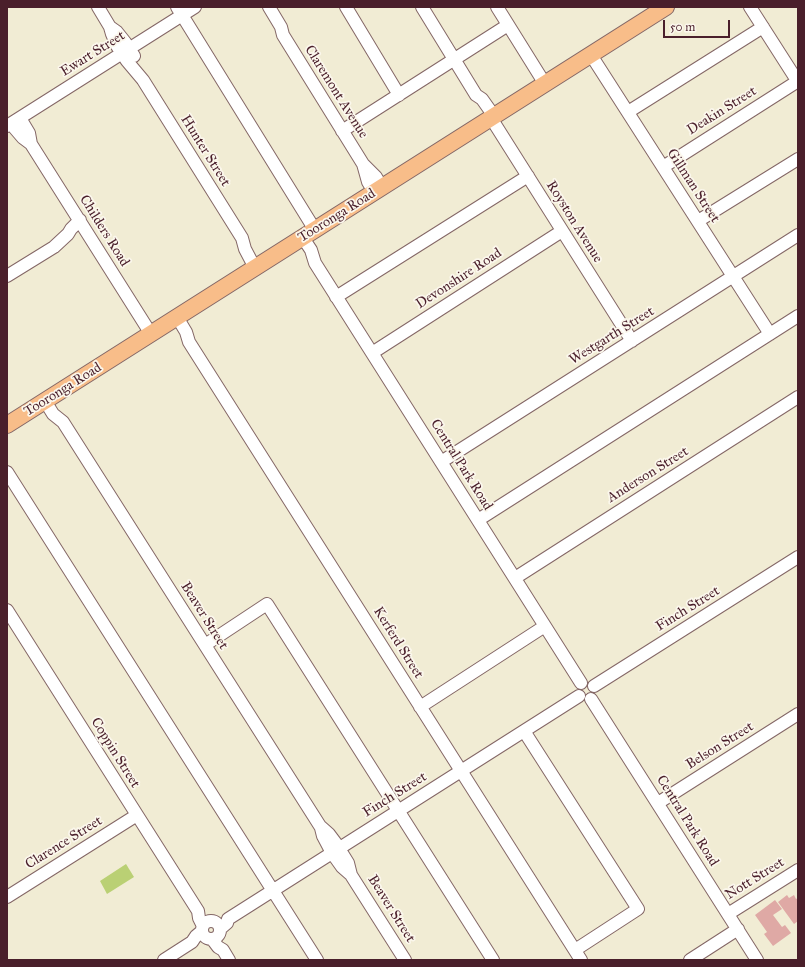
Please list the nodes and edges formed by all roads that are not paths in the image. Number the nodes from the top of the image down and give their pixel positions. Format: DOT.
graph roads {
  1 [pos="98,7"];
  2 [pos="195,7"];
  3 [pos="346,7"];
  4 [pos="422,7"];
  5 [pos="497,7"];
  6 [pos="666,7"];
  7 [pos="750,7"];
  8 [pos="269,9"];
  9 [pos="179,11"];
  10 [pos="508,25"];
  11 [pos="763,27"];
  12 [pos="126,52"];
  13 [pos="591,55"];
  14 [pos="455,60"];
  15 [pos="798,82"];
  16 [pos="545,84"];
  17 [pos="399,95"];
  18 [pos="628,112"];
  19 [pos="491,118"];
  20 [pos="13,123"];
  21 [pos="342,131"];
  22 [pos="798,159"];
  23 [pos="663,167"];
  24 [pos="528,176"];
  25 [pos="378,190"];
  26 [pos="698,222"];
  27 [pos="83,225"];
  28 [pos="562,231"];
  29 [pos="798,235"];
  30 [pos="305,237"];
  31 [pos="259,266"];
  32 [pos="7,276"];
  33 [pos="733,276"];
  34 [pos="336,297"];
  35 [pos="798,316"];
  36 [pos="174,320"];
  37 [pos="152,334"];
  38 [pos="770,334"];
  39 [pos="632,341"];
  40 [pos="372,353"];
  41 [pos="798,397"];
  42 [pos="49,399"];
  43 [pos="7,425"];
  44 [pos="441,462"];
  45 [pos="7,472"];
  46 [pos="478,520"];
  47 [pos="798,557"];
  48 [pos="514,578"];
  49 [pos="7,610"];
  50 [pos="545,626"];
  51 [pos="205,645"];
  52 [pos="581,683"];
  53 [pos="594,686"];
  54 [pos="579,696"];
  55 [pos="591,699"];
  56 [pos="420,707"];
  57 [pos="798,714"];
  58 [pos="524,731"];
  59 [pos="461,771"];
  60 [pos="658,803"];
  61 [pos="398,810"];
  62 [pos="137,815"];
  63 [pos="336,850"];
  64 [pos="798,870"];
  65 [pos="273,890"];
  66 [pos="7,897"];
  67 [pos="728,914"];
  68 [pos="738,929"];
  69 [pos="211,930"];
  70 [pos="226,955"];
  71 [pos="578,955"];
  72 [pos="164,960"];
  73 [pos="317,960"];
  74 [pos="405,960"];
  75 [pos="494,960"];
  76 [pos="690,960"];
  77 [pos="757,960"];
  1 -- 12 [label="street, Hunter Street"];
  2 -- 9 [label="street, Ewart Street"];
  3 -- 17 [label="street"];
  4 -- 14 [label="street, Royston Avenue"];
  5 -- 10 [label="street"];
  6 -- 13 [label="main road, Tooronga Road"];
  7 -- 11 [label="street"];
  8 -- 21 [label="street, Claremont Avenue"];
  9 -- 12 [label="street, Ewart Street"];
  9 -- 30 [label="street, Central Park Road"];
  10 -- 14 [label="street"];
  10 -- 16 [label="street"];
  11 -- 15 [label="street"];
  11 -- 18 [label="street"];
  12 -- 20 [label="street, Ewart Street"];
  12 -- 31 [label="street, Hunter Street"];
  13 -- 16 [label="main road, Tooronga Road"];
  13 -- 18 [label="street, Gillman Street"];
  14 -- 17 [label="street"];
  14 -- 19 [label="street, Royston Avenue"];
  15 -- 23 [label="street, Deakin Street"];
  16 -- 19 [label="main road, Tooronga Road"];
  17 -- 21 [label="street"];
  18 -- 23 [label="street, Gillman Street"];
  19 -- 24 [label="street, Royston Avenue"];
  19 -- 25 [label="main road, Tooronga Road"];
  20 -- 27 [label="street, Childers Road"];
  21 -- 25 [label="street, Claremont Avenue"];
  22 -- 26 [label="street"];
  23 -- 26 [label="street, Gillman Street"];
  24 -- 28 [label="street, Royston Avenue"];
  24 -- 34 [label="street"];
  25 -- 30 [label="main road, Tooronga Road"];
  26 -- 33 [label="street, Gillman Street"];
  27 -- 32 [label="street"];
  27 -- 37 [label="street, Childers Road"];
  28 -- 39 [label="street, Royston Avenue"];
  28 -- 40 [label="street, Devonshire Road"];
  29 -- 33 [label="street, Westgarth Street"];
  30 -- 31 [label="main road, Tooronga Road"];
  30 -- 34 [label="street, Central Park Road"];
  31 -- 36 [label="main road, Tooronga Road"];
  33 -- 38 [label="street, Gillman Street"];
  33 -- 39 [label="street, Westgarth Street"];
  34 -- 40 [label="street, Central Park Road"];
  35 -- 38 [label="street"];
  36 -- 37 [label="main road, Tooronga Road"];
  36 -- 56 [label="street, Kerferd Street"];
  37 -- 42 [label="main road, Tooronga Road"];
  38 -- 46 [label="street"];
  39 -- 44 [label="street, Westgarth Street"];
  40 -- 44 [label="street, Central Park Road"];
  41 -- 48 [label="street, Anderson Street"];
  42 -- 43 [label="main road, Tooronga Road"];
  42 -- 51 [label="street, Beaver Street"];
  44 -- 46 [label="street, Central Park Road"];
  45 -- 65 [label="street"];
  46 -- 48 [label="street, Central Park Road"];
  47 -- 53 [label="street, Finch Street"];
  48 -- 50 [label="street, Central Park Road"];
  49 -- 62 [label="street, Coppin Street"];
  50 -- 52 [label="street, Central Park Road"];
  50 -- 56 [label="street"];
  51 -- 61 [label="street"];
  51 -- 63 [label="street, Beaver Street"];
  52 -- 53 [label="street"];
  52 -- 54 [label="street"];
  53 -- 55 [label="street"];
  54 -- 55 [label="street"];
  54 -- 58 [label="street, Finch Street"];
  55 -- 60 [label="street, Central Park Road"];
  56 -- 59 [label="street, Kerferd Street"];
  57 -- 60 [label="street, Belson Street"];
  58 -- 59 [label="street, Finch Street"];
  58 -- 71 [label="street"];
  59 -- 61 [label="street, Finch Street"];
  59 -- 71 [label="street, Kerferd Street"];
  60 -- 67 [label="street, Central Park Road"];
  61 -- 63 [label="street, Finch Street"];
  61 -- 75 [label="street"];
  62 -- 66 [label="street, Clarence Street"];
  62 -- 69 [label="street, Coppin Street"];
  63 -- 65 [label="street, Finch Street"];
  63 -- 74 [label="street, Beaver Street"];
  64 -- 67 [label="street, Nott Street"];
  65 -- 69 [label="street, Finch Street"];
  65 -- 73 [label="street"];
  67 -- 68 [label="street, Central Park Road"];
  68 -- 76 [label="street"];
  68 -- 77 [label="street, Central Park Road"];
  69 -- 70 [label="street, Coppin Street"];
  69 -- 72 [label="street, Finch Street"];
}
